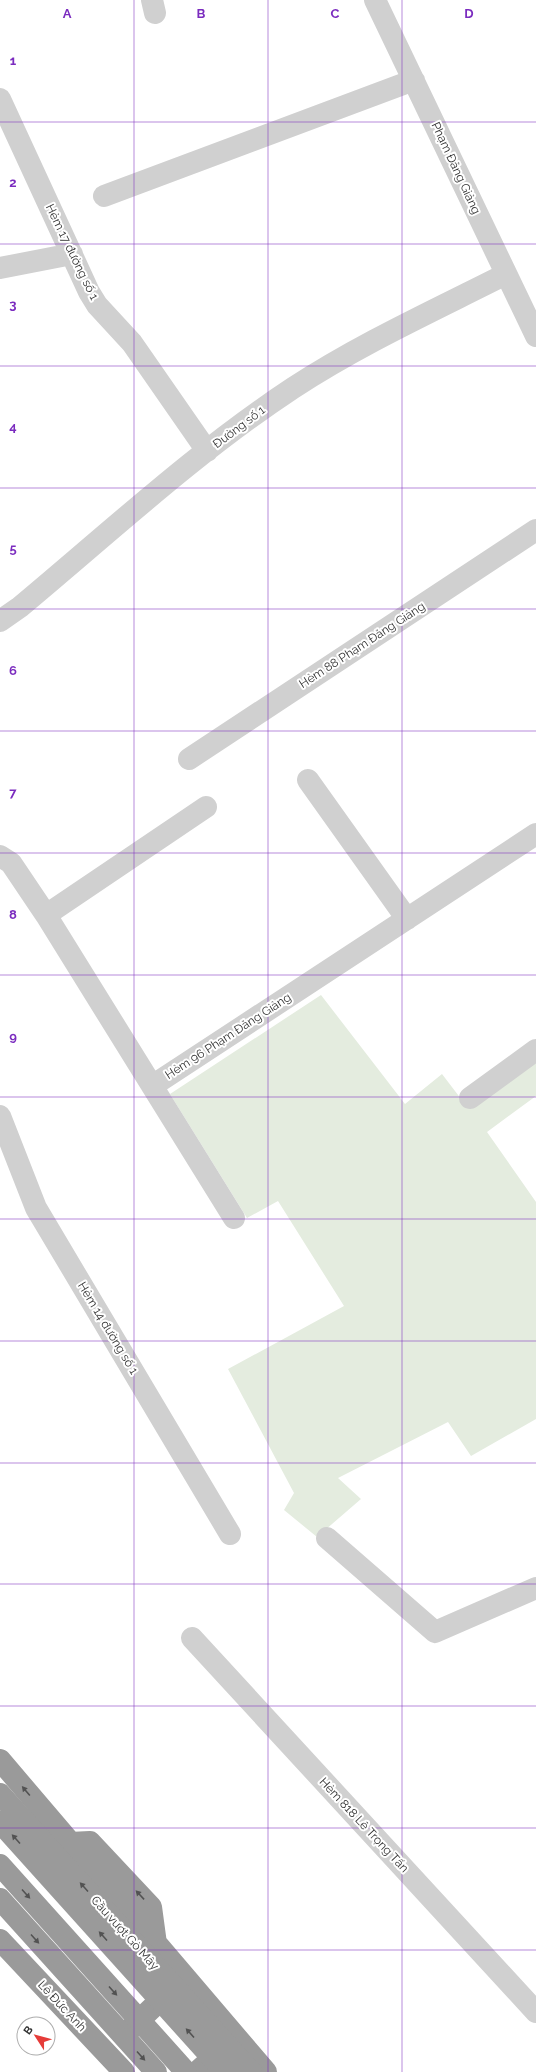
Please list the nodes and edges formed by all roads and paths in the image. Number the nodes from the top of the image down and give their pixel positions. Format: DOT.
graph roads {
  1 [pos="376,0"];
  2 [pos="414,80"];
  3 [pos="0,99"];
  4 [pos="104,196"];
  5 [pos="72,254"];
  6 [pos="0,268"];
  7 [pos="506,274"];
  8 [pos="536,336"];
  9 [pos="207,451"];
  10 [pos="536,530"];
  11 [pos="0,621"];
  12 [pos="189,759"];
  13 [pos="308,780"];
  14 [pos="206,808"];
  15 [pos="536,834"];
  16 [pos="0,856"];
  17 [pos="46,915"];
  18 [pos="407,919"];
  19 [pos="536,1050"];
  20 [pos="152,1086"];
  21 [pos="470,1098"];
  22 [pos="0,1116"];
  23 [pos="234,1218"];
  24 [pos="230,1534"];
  25 [pos="327,1538"];
  26 [pos="536,1588"];
  27 [pos="192,1638"];
  28 [pos="0,1760"];
  29 [pos="0,1794"];
  30 [pos="0,1822"];
  31 [pos="0,1865"];
  32 [pos="0,1899"];
  33 [pos="0,1940"];
  34 [pos="184,1978"];
  35 [pos="536,2012"];
  36 [pos="235,2037"];
  37 [pos="106,2053"];
  38 [pos="124,2072"];
  39 [pos="156,2072"];
  40 [pos="186,2072"];
  41 [pos="197,2072"];
  42 [pos="225,2072"];
  43 [pos="251,2072"];
  44 [pos="266,2072"];
  1 -- 2 [label="street, Phạm Đăng Giảng"];
  2 -- 4 [label="street"];
  2 -- 7 [label="street, Phạm Đăng Giảng"];
  3 -- 5 [label="street, Hẻm 17 đường số 1"];
  5 -- 6 [label="street"];
  5 -- 9 [label="street, Hẻm 17 đường số 1"];
  7 -- 8 [label="street, Phạm Đăng Giảng"];
  7 -- 9 [label="street, Đường số 1"];
  9 -- 11 [label="street, Đường số 1"];
  10 -- 12 [label="street, Hẻm 88 Phạm Đăng Giảng"];
  13 -- 18 [label="street"];
  14 -- 17 [label="street"];
  15 -- 18 [label="street, Hẻm 96 Phạm Đăng Giảng"];
  16 -- 17 [label="street, Hẻm 96 Phạm Đăng Giảng"];
  17 -- 20 [label="street, Hẻm 96 Phạm Đăng Giảng"];
  18 -- 20 [label="street, Hẻm 96 Phạm Đăng Giảng"];
  19 -- 21 [label="street"];
  20 -- 23 [label="street"];
  22 -- 24 [label="street, Hẻm 14 đường số 1"];
  25 -- 26 [label="street"];
  27 -- 35 [label="street, Hẻm 818 Lê Trọng Tấn"];
  34 -- 28 [label="highway, one-way"];
  43 -- 29 [label="highway, Cầu vượt Gò Mây, one-way, bridge"];
  42 -- 30 [label="highway, Cầu vượt Gò Mây, one-way, bridge"];
  31 -- 40 [label="highway, one-way, bridge"];
  32 -- 39 [label="highway, one-way, bridge"];
  33 -- 37 [label="highway, Lê Đức Anh"];
  34 -- 36 [label="highway"];
  34 -- 37 [label="highway"];
  36 -- 41 [label="highway"];
  36 -- 44 [label="highway"];
  37 -- 38 [label="highway, Lê Đức Anh"];
}
